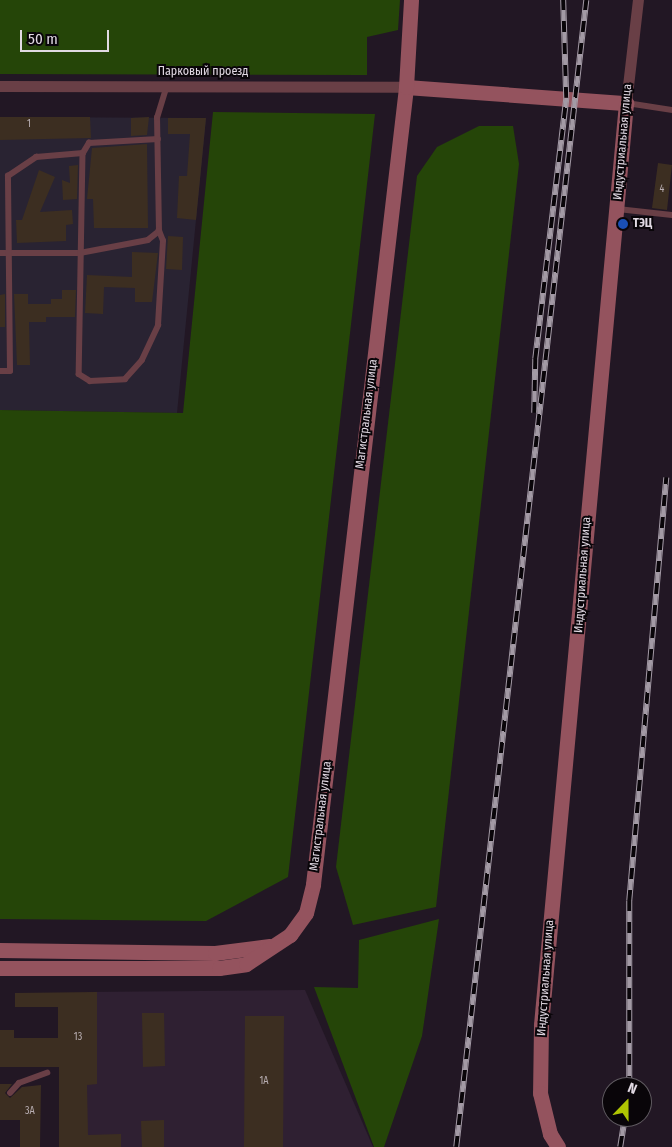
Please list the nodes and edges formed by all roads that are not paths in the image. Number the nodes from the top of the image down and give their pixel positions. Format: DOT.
graph roads {
  1 [pos="411,0"];
  2 [pos="638,0"];
  3 [pos="167,85"];
  4 [pos="0,86"];
  5 [pos="406,86"];
  6 [pos="626,103"];
  7 [pos="672,110"];
  8 [pos="158,139"];
  9 [pos="83,153"];
  10 [pos="616,209"];
  11 [pos="672,215"];
  12 [pos="159,232"];
  13 [pos="0,253"];
  14 [pos="80,253"];
  15 [pos="10,255"];
  16 [pos="0,371"];
  17 [pos="274,946"];
  18 [pos="0,950"];
  19 [pos="0,968"];
  20 [pos="48,1073"];
  21 [pos="10,1093"];
  22 [pos="558,1147"];
  1 -- 5 [label="street, Магистральная улица"];
  2 -- 6 [label="street, Индустриальная улица"];
  3 -- 4 [label="street, Парковый проезд"];
  3 -- 5 [label="street, Парковый проезд"];
  3 -- 8 [label="lane"];
  5 -- 6 [label="street"];
  5 -- 17 [label="street, Магистральная улица"];
  6 -- 7 [label="lane"];
  6 -- 10 [label="street, Индустриальная улица"];
  8 -- 9 [label="lane"];
  8 -- 12 [label="lane"];
  9 -- 14 [label="lane"];
  9 -- 15 [label="lane"];
  10 -- 11 [label="lane"];
  10 -- 22 [label="street, Индустриальная улица"];
  12 -- 14 [label="lane"];
  12 -- 14 [label="lane"];
  13 -- 15 [label="lane"];
  14 -- 15 [label="lane"];
  15 -- 16 [label="lane"];
  17 -- 18 [label="street"];
  17 -- 19 [label="street, Магистральная улица"];
  20 -- 21 [label="lane"];
}
